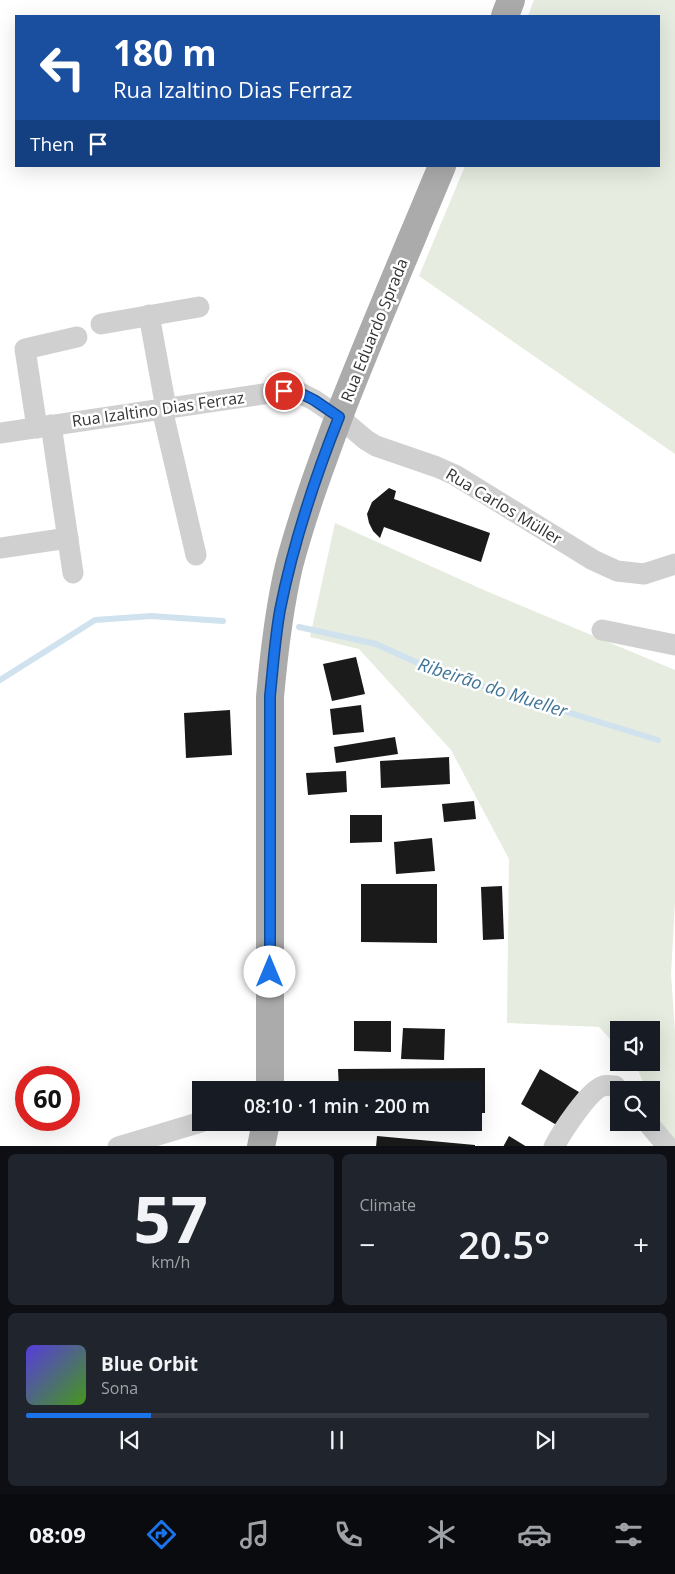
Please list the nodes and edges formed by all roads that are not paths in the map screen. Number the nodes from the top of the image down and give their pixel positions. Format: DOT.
graph roads {
  1 [pos="512,0"];
  2 [pos="505,15"];
  3 [pos="442,167"];
  4 [pos="199,307"];
  5 [pos="149,315"];
  6 [pos="101,324"];
  7 [pos="77,336"];
  8 [pos="164,409"];
  9 [pos="339,417"];
  10 [pos="44,427"];
  11 [pos="0,433"];
  12 [pos="68,538"];
  13 [pos="0,548"];
  14 [pos="196,556"];
  15 [pos="675,564"];
  16 [pos="73,573"];
  17 [pos="602,630"];
  18 [pos="675,645"];
  19 [pos="270,1081"];
  20 [pos="610,1086"];
  21 [pos="192,1125"];
  22 [pos="264,1131"];
  23 [pos="273,1131"];
  24 [pos="655,1131"];
  25 [pos="118,1146"];
  26 [pos="261,1146"];
  27 [pos="275,1146"];
  28 [pos="554,1146"];
  29 [pos="668,1146"];
  1 -- 2 [label="main road"];
  3 -- 9 [label="main road, Rua Eduardo Sprada"];
  4 -- 5 [label="street"];
  5 -- 6 [label="street"];
  5 -- 8 [label="street"];
  7 -- 10 [label="street"];
  8 -- 9 [label="street, Rua Izaltino Dias Ferraz"];
  8 -- 10 [label="street, Rua Izaltino Dias Ferraz"];
  8 -- 14 [label="street"];
  9 -- 15 [label="street, Rua Carlos Müller"];
  9 -- 19 [label="main road, Rua Eduardo Sprada"];
  10 -- 11 [label="street, Rua Izaltino Dias Ferraz"];
  10 -- 12 [label="street"];
  12 -- 13 [label="street"];
  12 -- 16 [label="street"];
  17 -- 18 [label="street"];
  20 -- 28 [label="street"];
  21 -- 25 [label="street"];
  22 -- 26 [label="main road"];
  23 -- 27 [label="main road"];
  24 -- 29 [label="street"];
}
